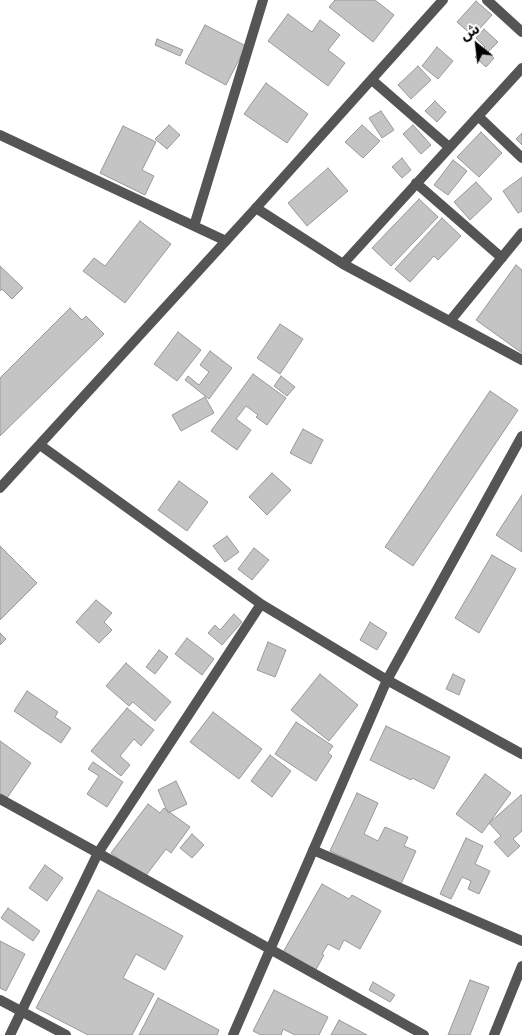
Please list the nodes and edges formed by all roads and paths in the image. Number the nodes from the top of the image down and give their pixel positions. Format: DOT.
graph roads {
  1 [pos="263,0"];
  2 [pos="443,0"];
  3 [pos="487,0"];
  4 [pos="522,32"];
  5 [pos="522,68"];
  6 [pos="372,80"];
  7 [pos="478,116"];
  8 [pos="0,136"];
  9 [pos="449,147"];
  10 [pos="522,158"];
  11 [pos="416,184"];
  12 [pos="256,208"];
  13 [pos="194,226"];
  14 [pos="522,233"];
  15 [pos="226,241"];
  16 [pos="502,258"];
  17 [pos="343,264"];
  18 [pos="450,321"];
  19 [pos="522,360"];
  20 [pos="522,436"];
  21 [pos="40,445"];
  22 [pos="0,488"];
  23 [pos="261,604"];
  24 [pos="387,680"];
  25 [pos="522,754"];
  26 [pos="0,799"];
  27 [pos="313,850"];
  28 [pos="98,853"];
  29 [pos="522,941"];
  30 [pos="270,950"];
  31 [pos="522,966"];
  32 [pos="0,1000"];
  33 [pos="22,1012"];
  34 [pos="10,1035"];
  35 [pos="66,1035"];
  36 [pos="233,1035"];
  37 [pos="424,1035"];
  38 [pos="494,1035"];
  1 -- 13 [label="street"];
  2 -- 6 [label="street"];
  3 -- 4 [label="street"];
  5 -- 7 [label="street"];
  6 -- 9 [label="street"];
  6 -- 12 [label="street"];
  7 -- 9 [label="street"];
  7 -- 10 [label="street"];
  8 -- 13 [label="street"];
  9 -- 11 [label="street"];
  11 -- 16 [label="street"];
  11 -- 17 [label="street"];
  12 -- 15 [label="street"];
  12 -- 17 [label="street"];
  13 -- 15 [label="street"];
  14 -- 16 [label="street"];
  15 -- 21 [label="street"];
  16 -- 18 [label="street"];
  17 -- 18 [label="street"];
  18 -- 19 [label="street"];
  20 -- 24 [label="street"];
  21 -- 22 [label="street"];
  21 -- 23 [label="street"];
  23 -- 24 [label="street"];
  23 -- 28 [label="street"];
  24 -- 25 [label="street"];
  24 -- 27 [label="street"];
  26 -- 28 [label="street"];
  27 -- 29 [label="street"];
  27 -- 30 [label="street"];
  28 -- 30 [label="street"];
  28 -- 33 [label="street"];
  30 -- 36 [label="street"];
  30 -- 37 [label="street"];
  31 -- 38 [label="street"];
  32 -- 33 [label="street"];
  33 -- 34 [label="street"];
  33 -- 35 [label="street"];
}
